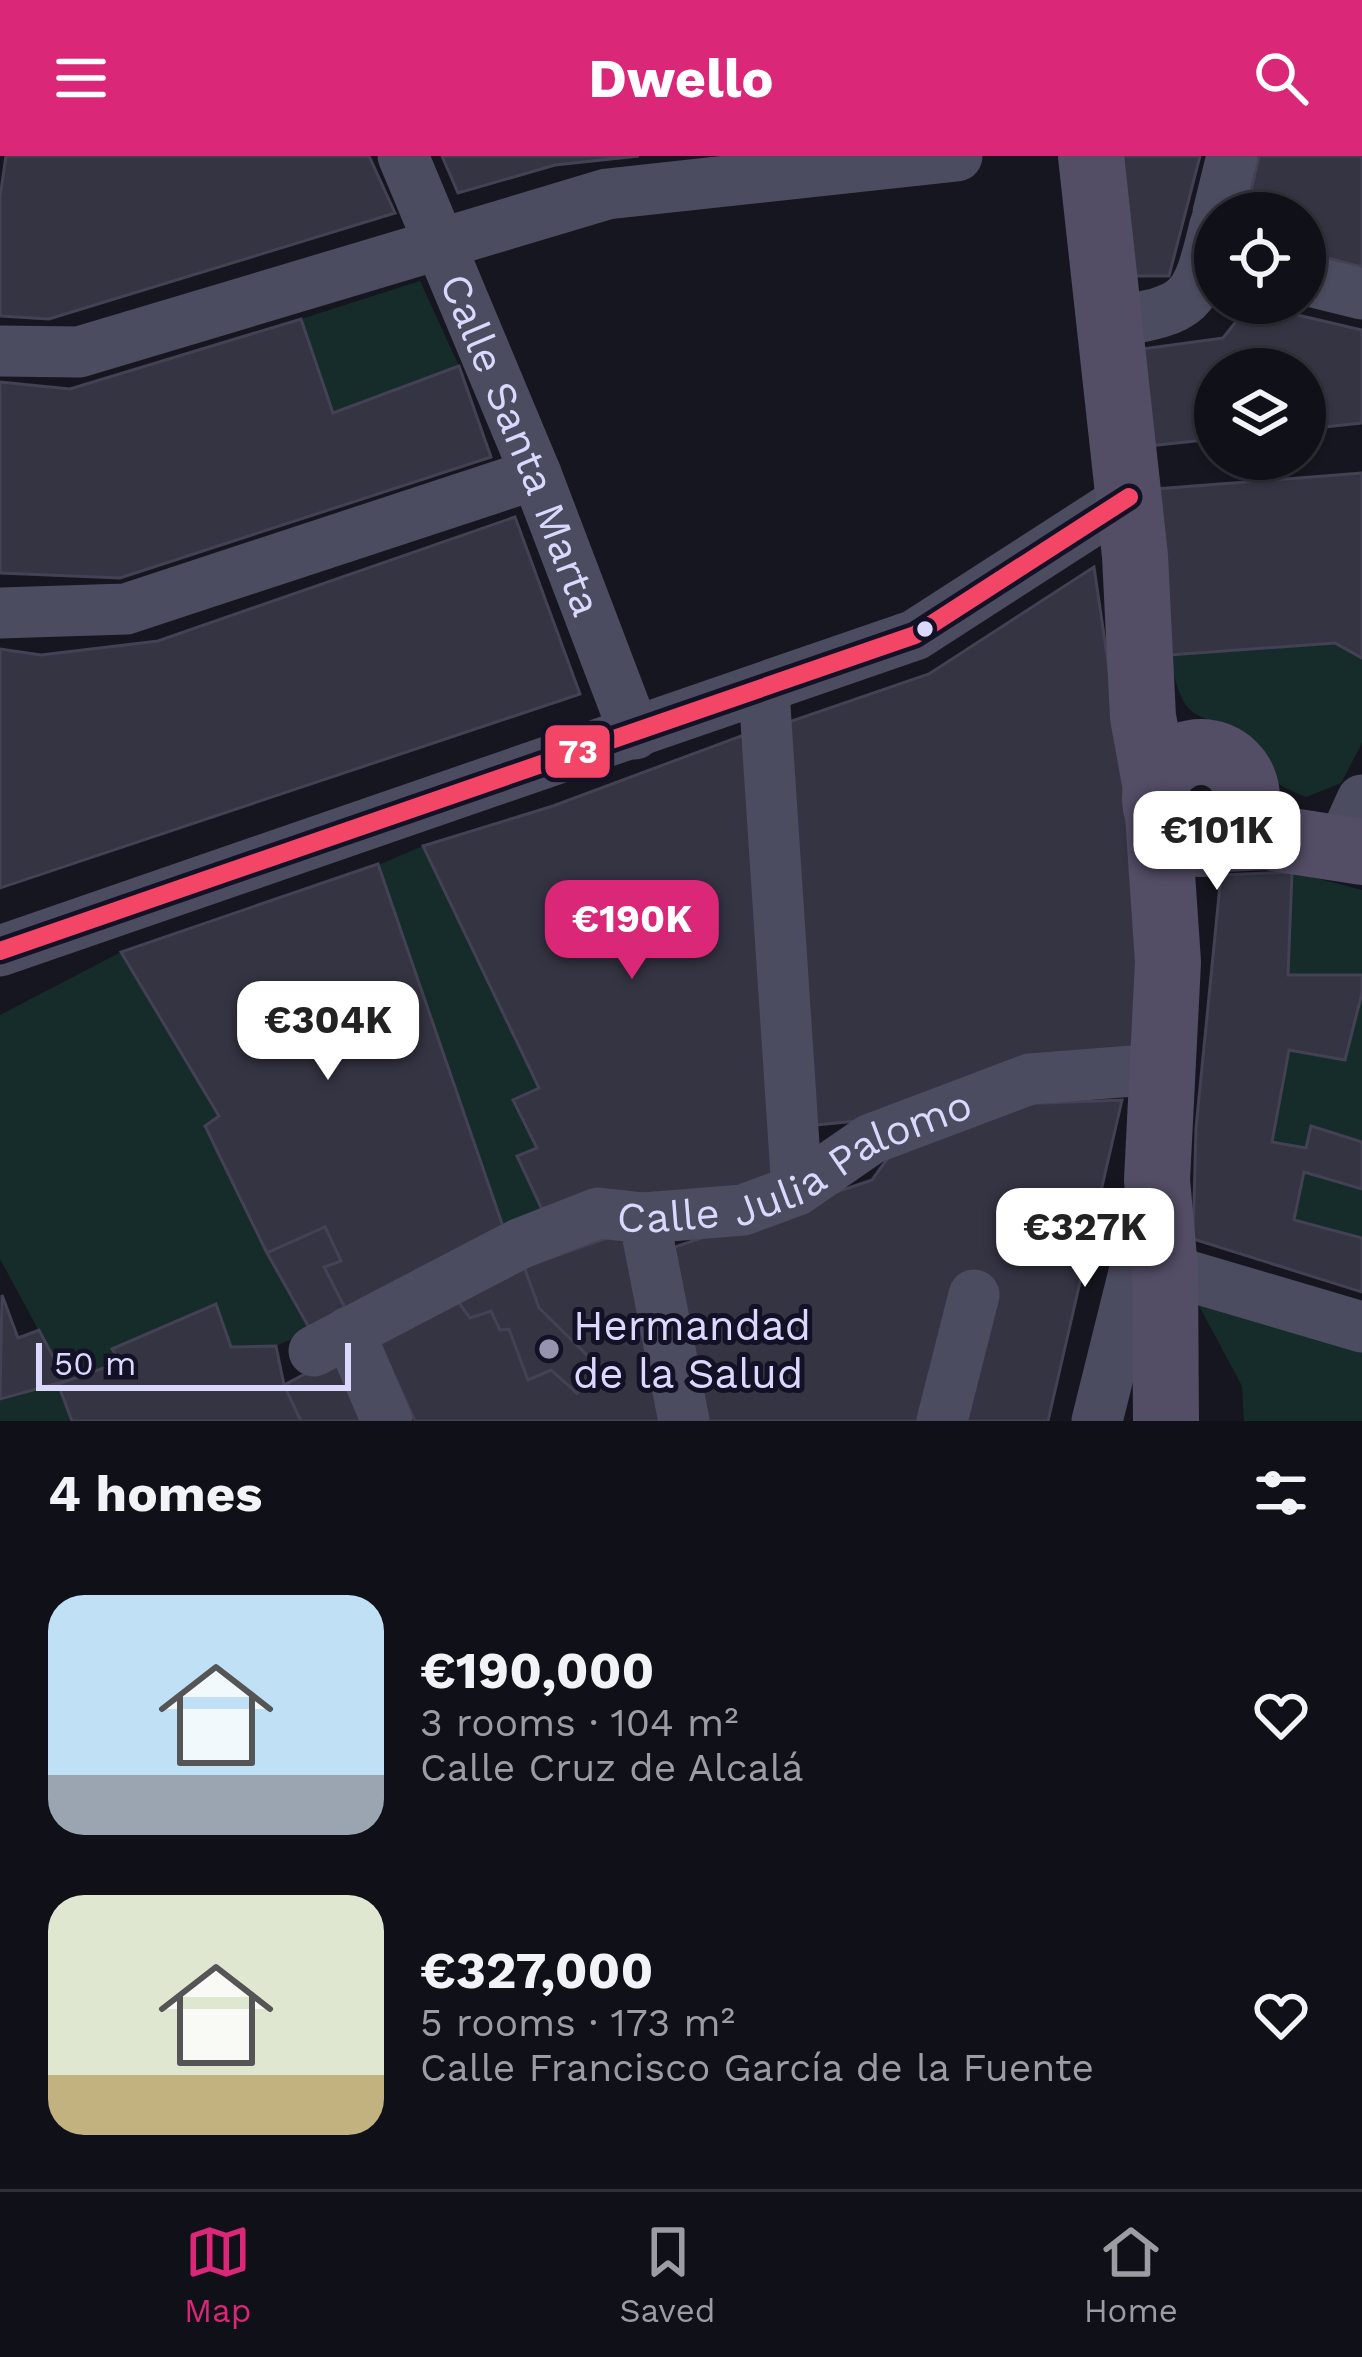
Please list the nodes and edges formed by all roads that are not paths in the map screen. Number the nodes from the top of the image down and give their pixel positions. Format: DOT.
graph roads {
  1 [pos="404,156"];
  2 [pos="957,156"];
  3 [pos="1091,156"];
  4 [pos="1232,156"];
  5 [pos="1224,192"];
  6 [pos="444,246"];
  7 [pos="1194,285"];
  8 [pos="1326,285"];
  9 [pos="1362,294"];
  10 [pos="1113,322"];
  11 [pos="0,351"];
  12 [pos="536,474"];
  13 [pos="1129,497"];
  14 [pos="0,613"];
  15 [pos="764,691"];
  16 [pos="634,734"];
  17 [pos="1190,782"];
  18 [pos="1355,832"];
  19 [pos="1220,840"];
  20 [pos="0,951"];
  21 [pos="1168,962"];
  22 [pos="1159,1070"];
  23 [pos="1157,1180"];
  24 [pos="797,1190"];
  25 [pos="644,1218"];
  26 [pos="1165,1269"];
  27 [pos="974,1295"];
  28 [pos="1362,1327"];
  29 [pos="387,1421"];
  30 [pos="683,1421"];
  31 [pos="942,1421"];
  32 [pos="1097,1421"];
  33 [pos="1166,1421"];
  1 -- 6 [label="street, Calle Santa Marta"];
  2 -- 6 [label="street"];
  3 -- 10 [label="main road"];
  4 -- 5 [label="street"];
  6 -- 11 [label="street"];
  6 -- 12 [label="street, Calle Santa Marta"];
  7 -- 10 [label="street"];
  8 -- 9 [label="street"];
  10 -- 13 [label="main road"];
  12 -- 14 [label="street"];
  12 -- 16 [label="street, Calle Santa Marta"];
  13 -- 15 [label="street"];
  13 -- 17 [label="main road"];
  15 -- 16 [label="street"];
  15 -- 24 [label="street"];
  16 -- 20 [label="street"];
  17 -- 18 [label="main road"];
  17 -- 19 [label="main road"];
  17 -- 21 [label="main road"];
  18 -- 19 [label="main road"];
  19 -- 21 [label="main road"];
  21 -- 22 [label="main road"];
  22 -- 23 [label="main road"];
  22 -- 24 [label="street, Calle Julia Palomo"];
  23 -- 26 [label="main road"];
  23 -- 32 [label="street"];
  24 -- 25 [label="street, Calle Julia Palomo"];
  25 -- 29 [label="street, Calle Julia Palomo"];
  25 -- 30 [label="street"];
  26 -- 28 [label="street"];
  26 -- 33 [label="main road"];
  27 -- 31 [label="street"];
}
